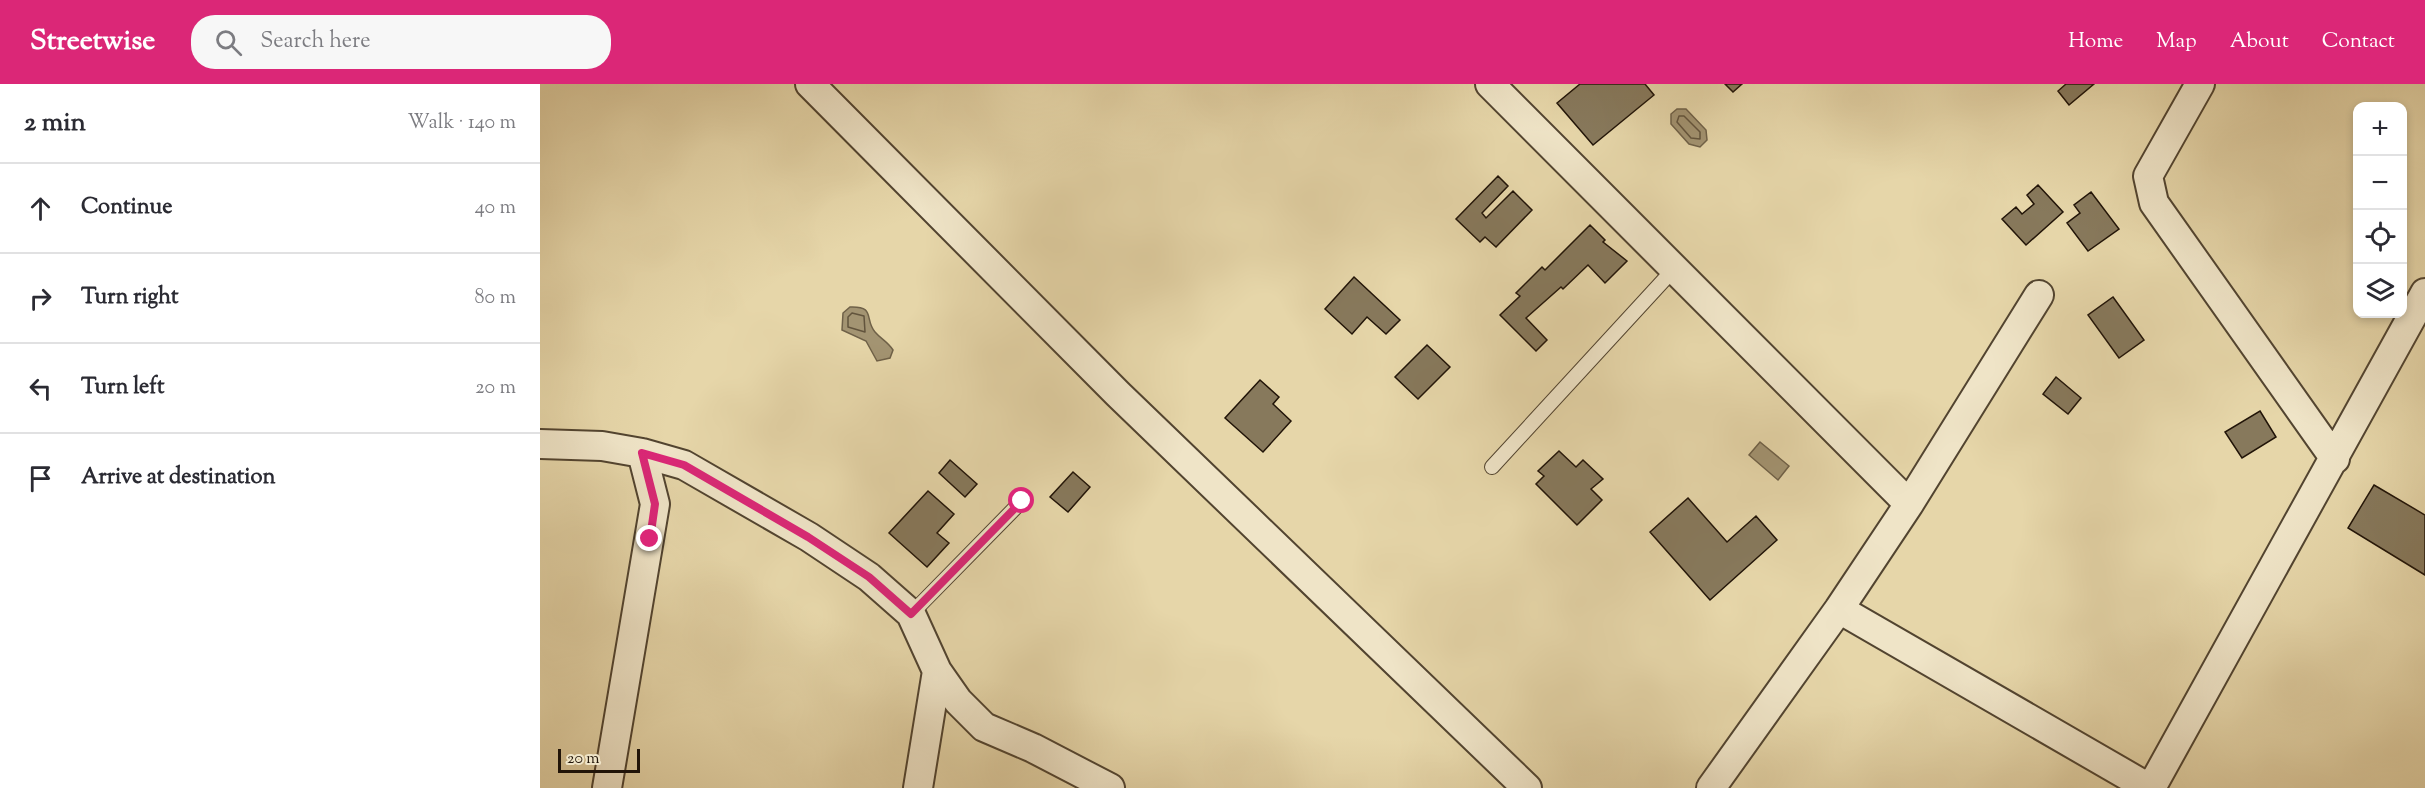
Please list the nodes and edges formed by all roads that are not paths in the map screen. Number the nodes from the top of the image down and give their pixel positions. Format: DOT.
graph roads {
  1 [pos="810,84"];
  2 [pos="1490,84"];
  3 [pos="2200,84"];
  4 [pos="1674,268"];
  5 [pos="2425,293"];
  6 [pos="2039,295"];
  7 [pos="540,444"];
  8 [pos="642,453"];
  9 [pos="2335,459"];
  10 [pos="1492,467"];
  11 [pos="1022,501"];
  12 [pos="1909,504"];
  13 [pos="1839,609"];
  14 [pos="911,614"];
  15 [pos="937,671"];
  16 [pos="607,788"];
  17 [pos="918,788"];
  18 [pos="1110,788"];
  19 [pos="1527,788"];
  20 [pos="1711,788"];
  21 [pos="2150,788"];
  1 -- 19 [label="street"];
  2 -- 4 [label="street"];
  3 -- 9 [label="street"];
  4 -- 10 [label="lane"];
  4 -- 12 [label="street"];
  5 -- 9 [label="street"];
  6 -- 12 [label="street"];
  7 -- 8 [label="street"];
  8 -- 14 [label="street"];
  8 -- 16 [label="street"];
  9 -- 21 [label="street"];
  11 -- 14 [label="lane"];
  12 -- 13 [label="street"];
  13 -- 20 [label="street"];
  13 -- 21 [label="street"];
  14 -- 15 [label="street"];
  15 -- 17 [label="street"];
  15 -- 18 [label="street"];
}
